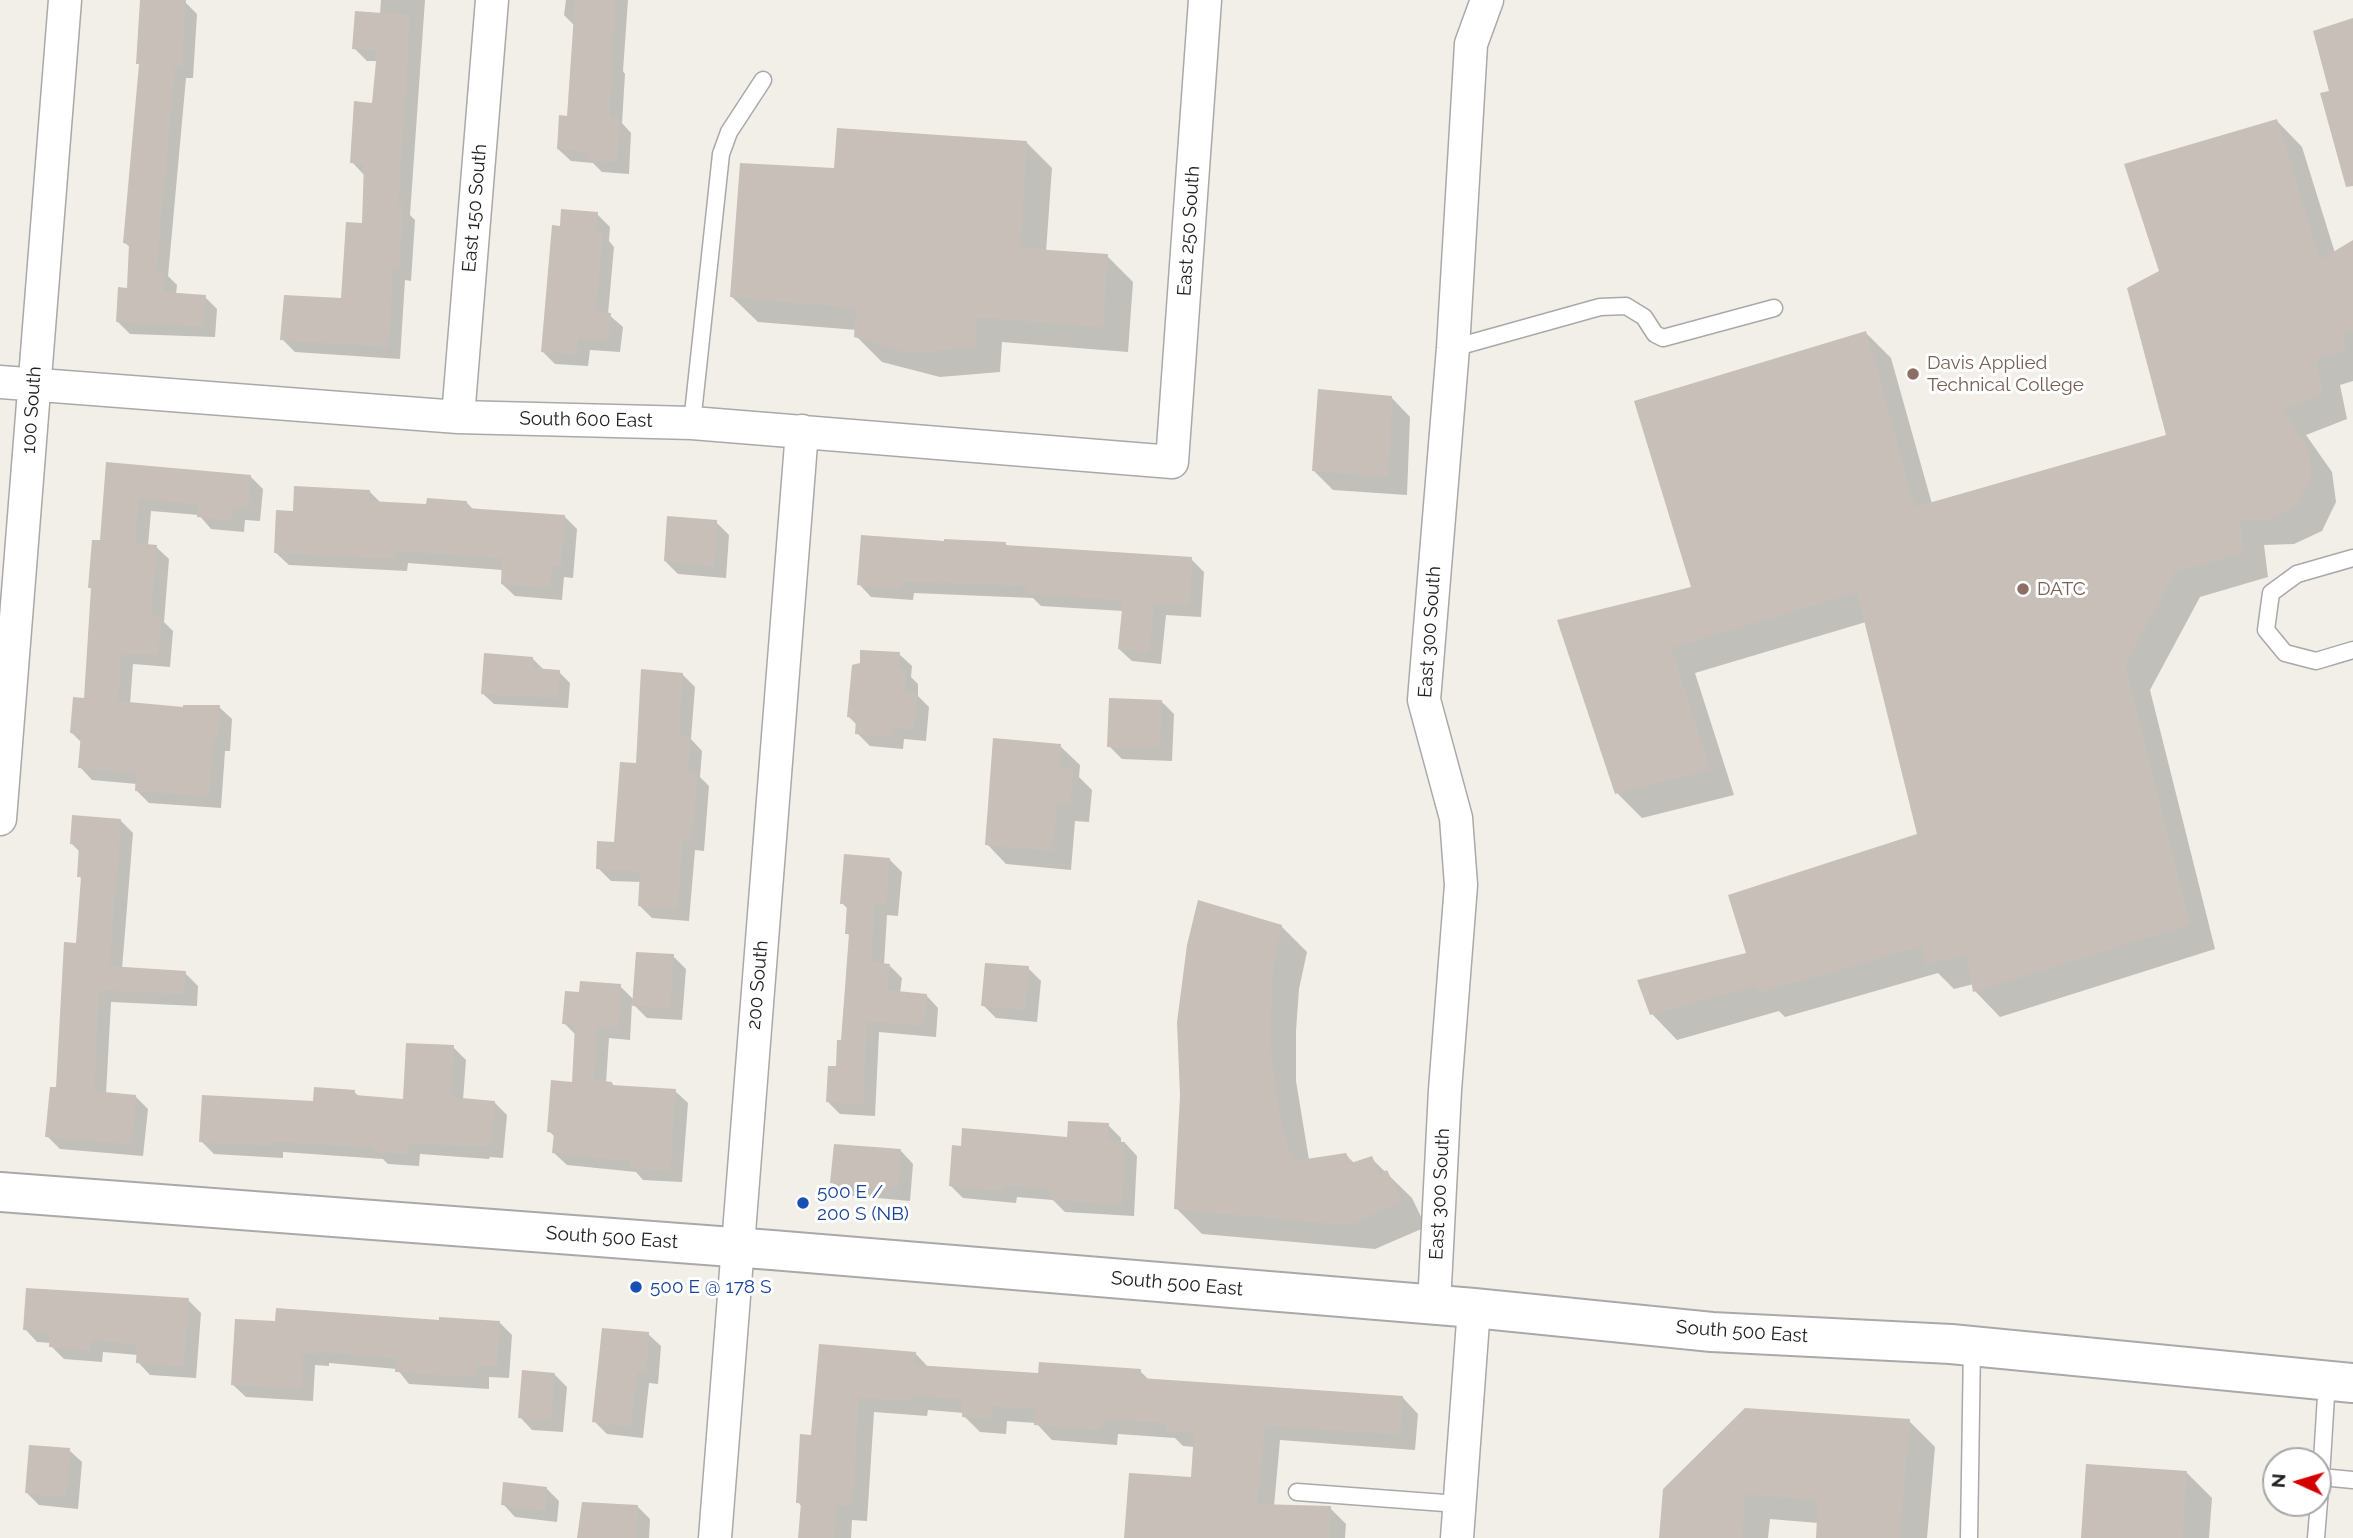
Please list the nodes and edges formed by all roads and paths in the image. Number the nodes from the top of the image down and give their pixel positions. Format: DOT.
graph roads {
  1 [pos="65,0"];
  2 [pos="492,0"];
  3 [pos="1205,0"];
  4 [pos="1487,0"];
  5 [pos="763,80"];
  6 [pos="1774,308"];
  7 [pos="1453,348"];
  8 [pos="0,382"];
  9 [pos="34,384"];
  10 [pos="458,417"];
  11 [pos="692,423"];
  12 [pos="802,431"];
  13 [pos="1172,461"];
  14 [pos="2353,558"];
  15 [pos="2353,650"];
  16 [pos="0,819"];
  17 [pos="0,1192"];
  18 [pos="738,1247"];
  19 [pos="1434,1305"];
  20 [pos="1474,1308"];
  21 [pos="1972,1346"];
  22 [pos="2340,1381"];
  23 [pos="2327,1447"];
  24 [pos="2332,1478"];
  25 [pos="2353,1480"];
  26 [pos="1297,1492"];
  27 [pos="1458,1504"];
  28 [pos="2318,1517"];
  29 [pos="715,1538"];
  30 [pos="1457,1538"];
  31 [pos="1969,1538"];
  32 [pos="2316,1538"];
  1 -- 9 [label="street, 100 South"];
  2 -- 10 [label="street, East 150 South"];
  3 -- 13 [label="street, East 250 South"];
  4 -- 7 [label="street, East 300 South"];
  5 -- 11 [label="lane"];
  6 -- 7 [label="lane"];
  7 -- 19 [label="street, East 300 South"];
  8 -- 9 [label="street, South 600 East"];
  9 -- 10 [label="street, South 600 East"];
  9 -- 16 [label="street, 100 South"];
  10 -- 11 [label="street, South 600 East"];
  11 -- 12 [label="street, South 600 East"];
  12 -- 13 [label="street, South 600 East"];
  12 -- 18 [label="street, 200 South"];
  14 -- 15 [label="lane"];
  17 -- 18 [label="street, South 500 East"];
  18 -- 19 [label="street, South 500 East"];
  18 -- 29 [label="street, 200 South"];
  19 -- 20 [label="street, South 500 East"];
  20 -- 21 [label="street, South 500 East"];
  20 -- 27 [label="street"];
  21 -- 22 [label="street, South 500 East"];
  21 -- 31 [label="lane"];
  22 -- 23 [label="lane"];
  24 -- 25 [label="lane"];
  26 -- 27 [label="lane"];
  27 -- 30 [label="street"];
  28 -- 32 [label="lane"];
}
